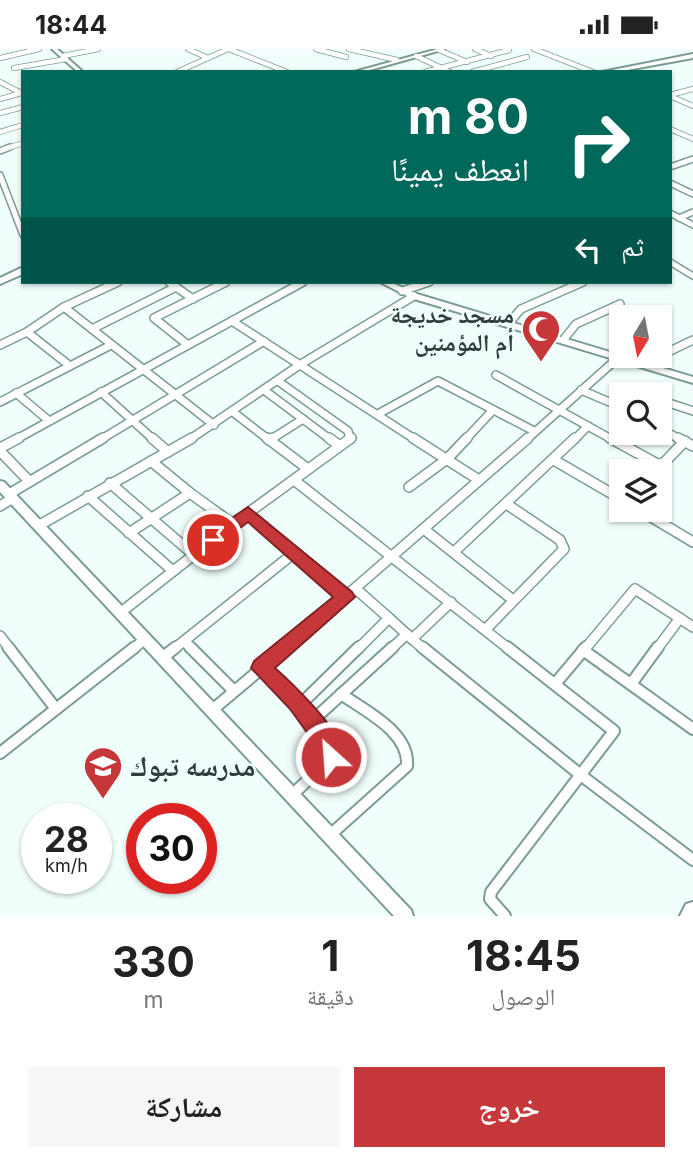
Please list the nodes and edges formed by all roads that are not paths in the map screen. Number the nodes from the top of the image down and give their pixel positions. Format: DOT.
graph roads {
  1 [pos="38,49"];
  2 [pos="54,49"];
  3 [pos="98,49"];
  4 [pos="188,49"];
  5 [pos="229,49"];
  6 [pos="316,49"];
  7 [pos="347,49"];
  8 [pos="441,49"];
  9 [pos="475,49"];
  10 [pos="534,49"];
  11 [pos="509,50"];
  12 [pos="334,54"];
  13 [pos="416,55"];
  14 [pos="489,55"];
  15 [pos="346,57"];
  16 [pos="527,57"];
  17 [pos="693,57"];
  18 [pos="0,58"];
  19 [pos="64,58"];
  20 [pos="208,58"];
  21 [pos="397,61"];
  22 [pos="465,61"];
  23 [pos="506,63"];
  24 [pos="14,68"];
  25 [pos="441,68"];
  26 [pos="482,69"];
  27 [pos="79,70"];
  28 [pos="181,70"];
  29 [pos="283,70"];
  30 [pos="364,70"];
  31 [pos="433,70"];
  32 [pos="446,70"];
  33 [pos="479,70"];
  34 [pos="588,70"];
  35 [pos="617,70"];
  36 [pos="625,70"];
  37 [pos="0,82"];
  38 [pos="693,89"];
  39 [pos="21,92"];
  40 [pos="21,93"];
  41 [pos="672,95"];
  42 [pos="672,97"];
  43 [pos="0,99"];
  44 [pos="693,106"];
  45 [pos="21,107"];
  46 [pos="0,113"];
  47 [pos="21,126"];
  48 [pos="672,131"];
  49 [pos="0,132"];
  50 [pos="693,139"];
  51 [pos="21,144"];
  52 [pos="0,151"];
  53 [pos="693,159"];
  54 [pos="672,166"];
  55 [pos="0,174"];
  56 [pos="693,183"];
  57 [pos="672,184"];
  58 [pos="680,187"];
  59 [pos="693,194"];
  60 [pos="693,212"];
  61 [pos="672,214"];
  62 [pos="679,218"];
  63 [pos="693,226"];
  64 [pos="21,230"];
  65 [pos="672,263"];
  66 [pos="21,269"];
  67 [pos="693,276"];
  68 [pos="0,279"];
  69 [pos="114,284"];
  70 [pos="172,284"];
  71 [pos="222,284"];
  72 [pos="299,284"];
  73 [pos="388,284"];
  74 [pos="423,284"];
  75 [pos="578,284"];
  76 [pos="176,287"];
  77 [pos="402,291"];
  78 [pos="414,296"];
  79 [pos="193,299"];
  80 [pos="64,307"];
  81 [pos="609,310"];
  82 [pos="232,321"];
  83 [pos="509,323"];
  84 [pos="92,329"];
  85 [pos="27,332"];
  86 [pos="564,339"];
  87 [pos="693,340"];
  88 [pos="264,341"];
  89 [pos="0,345"];
  90 [pos="111,345"];
  91 [pos="188,345"];
  92 [pos="672,350"];
  93 [pos="609,353"];
  94 [pos="301,364"];
  95 [pos="70,366"];
  96 [pos="609,366"];
  97 [pos="656,368"];
  98 [pos="143,369"];
  99 [pos="496,375"];
  100 [pos="693,380"];
  101 [pos="278,381"];
  102 [pos="264,390"];
  103 [pos="581,390"];
  104 [pos="101,392"];
  105 [pos="16,393"];
  106 [pos="177,395"];
  107 [pos="0,401"];
  108 [pos="609,402"];
  109 [pos="672,404"];
  110 [pos="559,408"];
  111 [pos="493,410"];
  112 [pos="693,411"];
  113 [pos="233,412"];
  114 [pos="378,414"];
  115 [pos="303,419"];
  116 [pos="48,420"];
  117 [pos="134,421"];
  118 [pos="214,425"];
  119 [pos="588,426"];
  120 [pos="534,431"];
  121 [pos="672,434"];
  122 [pos="269,440"];
  123 [pos="689,443"];
  124 [pos="340,446"];
  125 [pos="0,449"];
  126 [pos="168,452"];
  127 [pos="447,459"];
  128 [pos="643,459"];
  129 [pos="669,459"];
  130 [pos="554,460"];
  131 [pos="151,461"];
  132 [pos="308,469"];
  133 [pos="294,480"];
  134 [pos="480,480"];
  135 [pos="29,481"];
  136 [pos="110,483"];
  137 [pos="409,487"];
  138 [pos="7,492"];
  139 [pos="609,492"];
  140 [pos="190,493"];
  141 [pos="88,496"];
  142 [pos="508,505"];
  143 [pos="0,506"];
  144 [pos="248,513"];
  145 [pos="152,520"];
  146 [pos="660,522"];
  147 [pos="233,524"];
  148 [pos="38,526"];
  149 [pos="425,530"];
  150 [pos="130,533"];
  151 [pos="693,542"];
  152 [pos="454,552"];
  153 [pos="294,553"];
  154 [pos="194,555"];
  155 [pos="392,557"];
  156 [pos="173,571"];
  157 [pos="356,589"];
  158 [pos="346,597"];
  159 [pos="513,600"];
  160 [pos="451,602"];
  161 [pos="120,613"];
  162 [pos="389,618"];
  163 [pos="680,618"];
  164 [pos="693,627"];
  165 [pos="485,629"];
  166 [pos="0,636"];
  167 [pos="410,636"];
  168 [pos="145,639"];
  169 [pos="184,641"];
  170 [pos="583,650"];
  171 [pos="162,659"];
  172 [pos="261,668"];
  173 [pos="555,684"];
  174 [pos="631,684"];
  175 [pos="234,691"];
  176 [pos="341,694"];
  177 [pos="297,702"];
  178 [pos="56,709"];
  179 [pos="211,711"];
  180 [pos="312,721"];
  181 [pos="693,729"];
  182 [pos="0,753"];
  183 [pos="582,776"];
  184 [pos="291,796"];
  185 [pos="329,836"];
  186 [pos="693,860"];
  187 [pos="693,911"];
  188 [pos="405,916"];
  189 [pos="505,916"];
  190 [pos="690,916"];
  1 -- 18 [label="street"];
  2 -- 19 [label="main road"];
  3 -- 19 [label="street"];
  4 -- 20 [label="street"];
  5 -- 20 [label="street"];
  5 -- 29 [label="street"];
  6 -- 12 [label="street"];
  7 -- 12 [label="street"];
  7 -- 21 [label="street"];
  8 -- 13 [label="main road"];
  8 -- 22 [label="street"];
  9 -- 14 [label="street"];
  10 -- 34 [label="street"];
  11 -- 14 [label="street"];
  12 -- 15 [label="street"];
  13 -- 21 [label="main road"];
  13 -- 25 [label="street"];
  14 -- 22 [label="street"];
  14 -- 23 [label="street"];
  16 -- 23 [label="street"];
  17 -- 35 [label="main road"];
  17 -- 36 [label="main road"];
  19 -- 24 [label="street"];
  19 -- 27 [label="main road"];
  20 -- 28 [label="street"];
  21 -- 30 [label="main road"];
  22 -- 25 [label="street"];
  22 -- 26 [label="street"];
  23 -- 26 [label="street"];
  25 -- 31 [label="street"];
  25 -- 32 [label="street"];
  26 -- 33 [label="street"];
  37 -- 39 [label="street"];
  38 -- 41 [label="street"];
  40 -- 43 [label="street"];
  42 -- 44 [label="street"];
  45 -- 46 [label="street"];
  47 -- 49 [label="street"];
  48 -- 50 [label="street"];
  51 -- 52 [label="street"];
  53 -- 54 [label="street"];
  55 -- 64 [label="street"];
  56 -- 58 [label="street"];
  57 -- 58 [label="street"];
  58 -- 59 [label="street"];
  60 -- 62 [label="street"];
  61 -- 62 [label="street"];
  62 -- 63 [label="street"];
  65 -- 67 [label="street"];
  66 -- 68 [label="main road"];
  69 -- 80 [label="street"];
  70 -- 76 [label="street"];
  71 -- 79 [label="street"];
  72 -- 82 [label="street"];
  73 -- 77 [label="main road"];
  74 -- 77 [label="street"];
  75 -- 83 [label="street"];
  76 -- 79 [label="street"];
  76 -- 84 [label="street"];
  77 -- 78 [label="main road"];
  78 -- 83 [label="main road"];
  78 -- 94 [label="street"];
  79 -- 91 [label="street"];
  80 -- 84 [label="street"];
  80 -- 85 [label="street"];
  81 -- 86 [label="street"];
  82 -- 88 [label="street"];
  82 -- 91 [label="street"];
  83 -- 86 [label="main road"];
  84 -- 90 [label="street"];
  85 -- 89 [label="street"];
  85 -- 95 [label="street"];
  86 -- 93 [label="main road"];
  87 -- 92 [label="street"];
  88 -- 94 [label="street"];
  88 -- 106 [label="street"];
  90 -- 95 [label="street"];
  90 -- 98 [label="street"];
  91 -- 98 [label="street"];
  94 -- 101 [label="street"];
  94 -- 114 [label="street"];
  95 -- 105 [label="street"];
  96 -- 103 [label="street"];
  97 -- 100 [label="main road"];
  98 -- 104 [label="street"];
  98 -- 106 [label="street"];
  99 -- 110 [label="street"];
  101 -- 102 [label="street"];
  101 -- 124 [label="street"];
  102 -- 113 [label="street"];
  102 -- 115 [label="street"];
  103 -- 108 [label="street"];
  103 -- 110 [label="street"];
  104 -- 116 [label="street"];
  104 -- 117 [label="street"];
  105 -- 107 [label="street"];
  105 -- 116 [label="street"];
  106 -- 117 [label="street"];
  106 -- 118 [label="street"];
  109 -- 112 [label="street"];
  110 -- 119 [label="street"];
  110 -- 120 [label="street"];
  111 -- 114 [label="street"];
  111 -- 120 [label="street"];
  111 -- 127 [label="street"];
  113 -- 118 [label="street"];
  113 -- 122 [label="street"];
  114 -- 127 [label="street"];
  115 -- 122 [label="street"];
  115 -- 124 [label="street"];
  116 -- 125 [label="street"];
  117 -- 126 [label="street"];
  117 -- 135 [label="street"];
  118 -- 126 [label="street"];
  119 -- 128 [label="street"];
  119 -- 130 [label="street"];
  120 -- 134 [label="street"];
  121 -- 123 [label="street"];
  122 -- 132 [label="street"];
  123 -- 129 [label="street"];
  124 -- 132 [label="street"];
  125 -- 135 [label="street"];
  126 -- 131 [label="street"];
  127 -- 134 [label="street"];
  127 -- 137 [label="street"];
  130 -- 139 [label="street"];
  130 -- 142 [label="street"];
  131 -- 136 [label="street"];
  131 -- 140 [label="street"];
  132 -- 133 [label="street"];
  133 -- 144 [label="street"];
  133 -- 155 [label="street"];
  134 -- 149 [label="street"];
  135 -- 138 [label="street"];
  136 -- 141 [label="street"];
  136 -- 145 [label="street"];
  138 -- 143 [label="street"];
  138 -- 148 [label="main road"];
  140 -- 145 [label="street"];
  140 -- 147 [label="street"];
  141 -- 148 [label="street"];
  141 -- 150 [label="street"];
  142 -- 152 [label="street"];
  142 -- 159 [label="street"];
  144 -- 147 [label="street"];
  144 -- 153 [label="street"];
  145 -- 150 [label="street"];
  145 -- 154 [label="street"];
  146 -- 151 [label="street"];
  147 -- 154 [label="street"];
  148 -- 161 [label="main road"];
  149 -- 152 [label="street"];
  149 -- 155 [label="street"];
  150 -- 156 [label="street"];
  152 -- 159 [label="street"];
  153 -- 158 [label="street"];
  153 -- 169 [label="street"];
  154 -- 156 [label="street"];
  155 -- 157 [label="street"];
  155 -- 160 [label="street"];
  156 -- 161 [label="street"];
  157 -- 158 [label="street"];
  157 -- 162 [label="street"];
  158 -- 172 [label="street"];
  159 -- 165 [label="street"];
  160 -- 165 [label="street"];
  160 -- 167 [label="street"];
  161 -- 168 [label="main road"];
  162 -- 167 [label="street"];
  162 -- 177 [label="street"];
  163 -- 164 [label="street"];
  163 -- 170 [label="street"];
  163 -- 174 [label="street"];
  165 -- 173 [label="street"];
  166 -- 178 [label="street"];
  167 -- 176 [label="street"];
  167 -- 183 [label="street"];
  168 -- 171 [label="main road"];
  168 -- 178 [label="street"];
  169 -- 171 [label="street"];
  169 -- 175 [label="street"];
  170 -- 173 [label="street"];
  170 -- 174 [label="street"];
  171 -- 179 [label="main road"];
  172 -- 175 [label="street"];
  172 -- 177 [label="street"];
  173 -- 183 [label="street"];
  174 -- 181 [label="street"];
  175 -- 179 [label="street"];
  176 -- 180 [label="street"];
  176 -- 185 [label="street"];
  177 -- 180 [label="street"];
  178 -- 182 [label="street"];
  179 -- 184 [label="main road"];
  180 -- 184 [label="street"];
  183 -- 186 [label="street"];
  183 -- 189 [label="street"];
  184 -- 185 [label="main road"];
  185 -- 188 [label="main road"];
  187 -- 190 [label="main road"];
}
